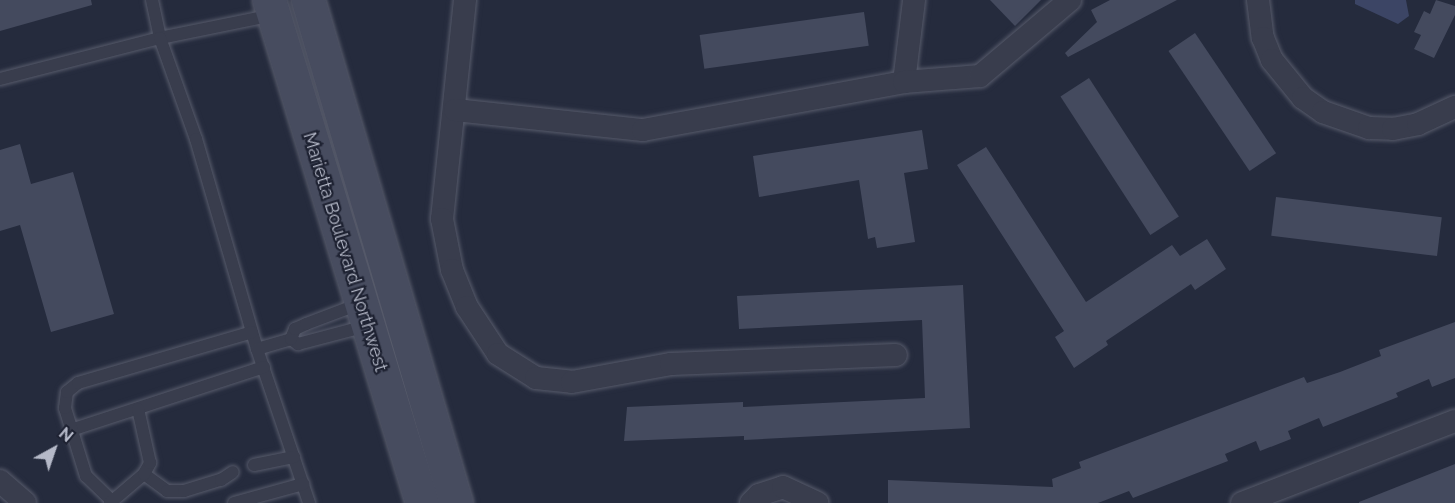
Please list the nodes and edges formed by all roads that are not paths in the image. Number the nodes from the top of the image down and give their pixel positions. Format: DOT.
graph roads {
  1 [pos="152,0"];
  2 [pos="465,0"];
  3 [pos="914,0"];
  4 [pos="1070,0"];
  5 [pos="1258,0"];
  6 [pos="311,1"];
  7 [pos="271,7"];
  8 [pos="160,38"];
  9 [pos="0,79"];
  10 [pos="904,82"];
  11 [pos="1455,107"];
  12 [pos="455,110"];
  13 [pos="364,314"];
  14 [pos="252,332"];
  15 [pos="291,339"];
  16 [pos="257,349"];
  17 [pos="896,356"];
  18 [pos="264,367"];
  19 [pos="138,409"];
  20 [pos="1455,421"];
  21 [pos="71,430"];
  22 [pos="294,457"];
  23 [pos="255,470"];
  24 [pos="144,474"];
  25 [pos="234,477"];
  26 [pos="0,481"];
  27 [pos="303,484"];
  28 [pos="110,502"];
  29 [pos="26,503"];
  30 [pos="234,503"];
  31 [pos="309,503"];
  32 [pos="422,503"];
  33 [pos="456,503"];
  34 [pos="751,503"];
  35 [pos="818,503"];
  36 [pos="1242,503"];
  1 -- 8 [label="lane"];
  2 -- 12 [label="street"];
  3 -- 10 [label="street"];
  4 -- 10 [label="street"];
  5 -- 11 [label="street"];
  6 -- 7 [label="street"];
  6 -- 33 [label="main road"];
  7 -- 8 [label="lane"];
  7 -- 13 [label="main road, Marietta Boulevard Northwest"];
  8 -- 9 [label="lane"];
  8 -- 14 [label="lane"];
  10 -- 12 [label="street"];
  12 -- 17 [label="street"];
  13 -- 15 [label="lane"];
  13 -- 15 [label="lane"];
  13 -- 32 [label="main road, Marietta Boulevard Northwest"];
  14 -- 16 [label="lane"];
  14 -- 21 [label="lane"];
  15 -- 16 [label="lane"];
  16 -- 18 [label="lane"];
  18 -- 19 [label="lane"];
  18 -- 22 [label="lane"];
  19 -- 21 [label="lane"];
  19 -- 24 [label="lane"];
  20 -- 36 [label="street"];
  21 -- 28 [label="lane"];
  22 -- 23 [label="lane"];
  22 -- 27 [label="lane"];
  24 -- 25 [label="lane"];
  24 -- 28 [label="lane"];
  26 -- 29 [label="street"];
  27 -- 30 [label="lane"];
  27 -- 31 [label="lane"];
  34 -- 35 [label="street"];
}
